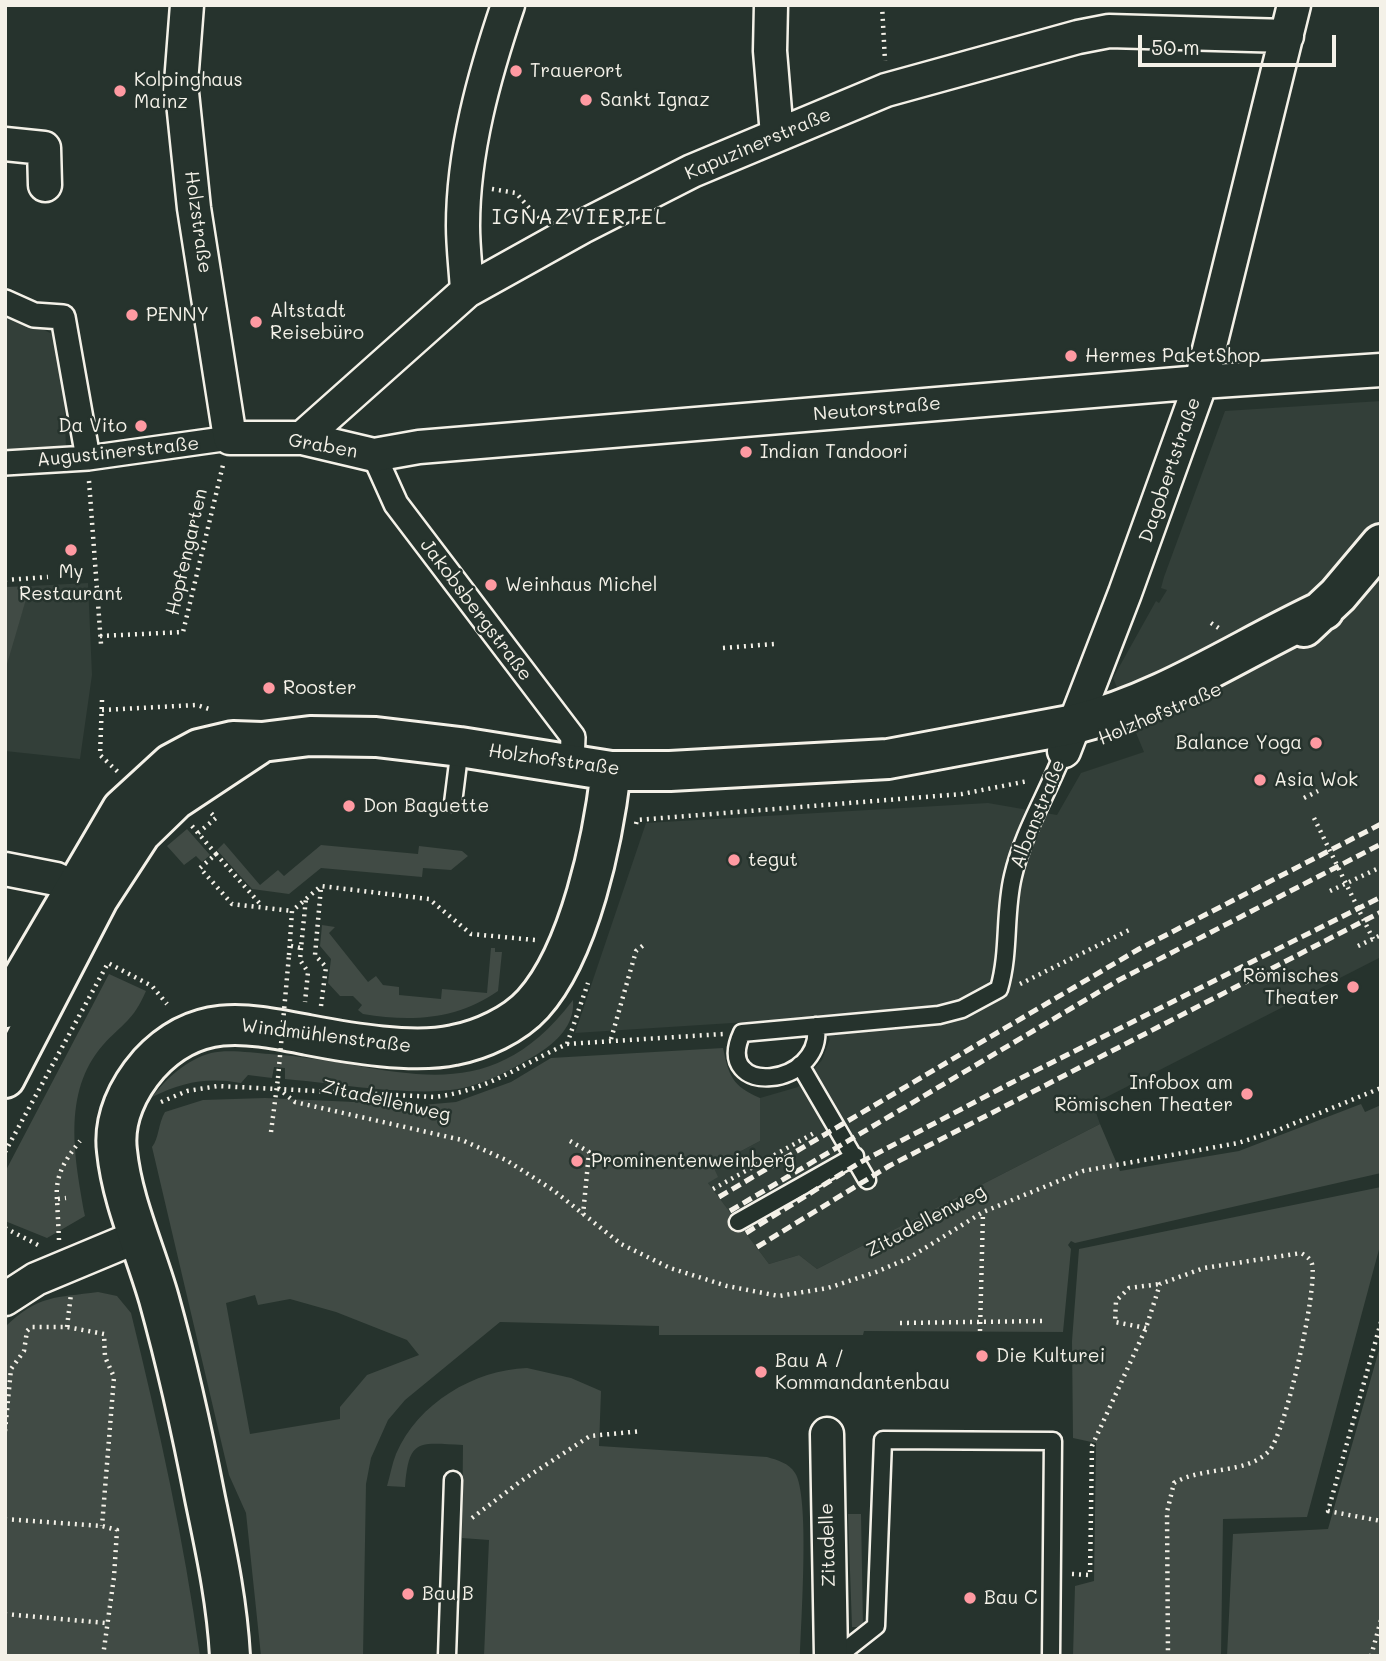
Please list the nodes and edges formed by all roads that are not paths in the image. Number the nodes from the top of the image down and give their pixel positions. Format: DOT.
graph roads {
  1 [pos="187,5"];
  2 [pos="508,5"];
  3 [pos="771,5"];
  4 [pos="1294,5"];
  5 [pos="1108,18"];
  6 [pos="1286,36"];
  7 [pos="777,135"];
  8 [pos="5,144"];
  9 [pos="45,185"];
  10 [pos="467,291"];
  11 [pos="5,302"];
  12 [pos="1381,370"];
  13 [pos="1201,382"];
  14 [pos="230,438"];
  15 [pos="302,438"];
  16 [pos="374,455"];
  17 [pos="88,457"];
  18 [pos="5,463"];
  19 [pos="1381,544"];
  20 [pos="1069,737"];
  21 [pos="460,747"];
  22 [pos="572,764"];
  23 [pos="611,771"];
  24 [pos="453,803"];
  25 [pos="5,869"];
  26 [pos="87,893"];
  27 [pos="5,1007"];
  28 [pos="816,1026"];
  29 [pos="800,1065"];
  30 [pos="5,1078"];
  31 [pos="855,1156"];
  32 [pos="867,1180"];
  33 [pos="738,1222"];
  34 [pos="139,1236"];
  35 [pos="5,1298"];
  36 [pos="827,1433"];
  37 [pos="453,1480"];
  38 [pos="230,1656"];
  39 [pos="447,1656"];
  40 [pos="831,1656"];
  41 [pos="838,1656"];
  42 [pos="1051,1656"];
  1 -- 14 [label="street, Holzstraße"];
  2 -- 10 [label="street"];
  3 -- 7 [label="street"];
  4 -- 6 [label="street, Dagobertstraße"];
  5 -- 6 [label="street, Kapuzinerstraße"];
  5 -- 7 [label="street, Kapuzinerstraße"];
  6 -- 13 [label="street, Dagobertstraße"];
  7 -- 10 [label="street, Kapuzinerstraße"];
  8 -- 9 [label="street"];
  10 -- 15 [label="street, Kapuzinerstraße"];
  11 -- 17 [label="street"];
  12 -- 13 [label="street, Neutorstraße"];
  13 -- 16 [label="street, Neutorstraße"];
  13 -- 20 [label="street, Dagobertstraße"];
  14 -- 15 [label="street, Graben"];
  14 -- 17 [label="street, Augustinerstraße"];
  15 -- 16 [label="street, Graben"];
  16 -- 22 [label="street, Jakobsbergstraße"];
  17 -- 18 [label="street, Augustinerstraße"];
  19 -- 20 [label="street, Holzhofstraße"];
  20 -- 23 [label="street, Holzhofstraße"];
  20 -- 28 [label="lane, Albanstraße"];
  21 -- 22 [label="street, Holzhofstraße"];
  21 -- 24 [label="lane"];
  21 -- 26 [label="street, Holzhofstraße"];
  22 -- 23 [label="street, Holzhofstraße"];
  23 -- 34 [label="street, Windmühlenstraße"];
  25 -- 26 [label="street"];
  26 -- 27 [label="street"];
  26 -- 30 [label="street"];
  28 -- 29 [label="lane"];
  28 -- 29 [label="lane"];
  29 -- 31 [label="lane"];
  31 -- 32 [label="lane"];
  31 -- 33 [label="lane"];
  34 -- 35 [label="street"];
  34 -- 38 [label="street, Windmühlenstraße"];
  36 -- 40 [label="street, Zitadelle"];
  37 -- 39 [label="lane"];
  41 -- 42 [label="lane"];
}
